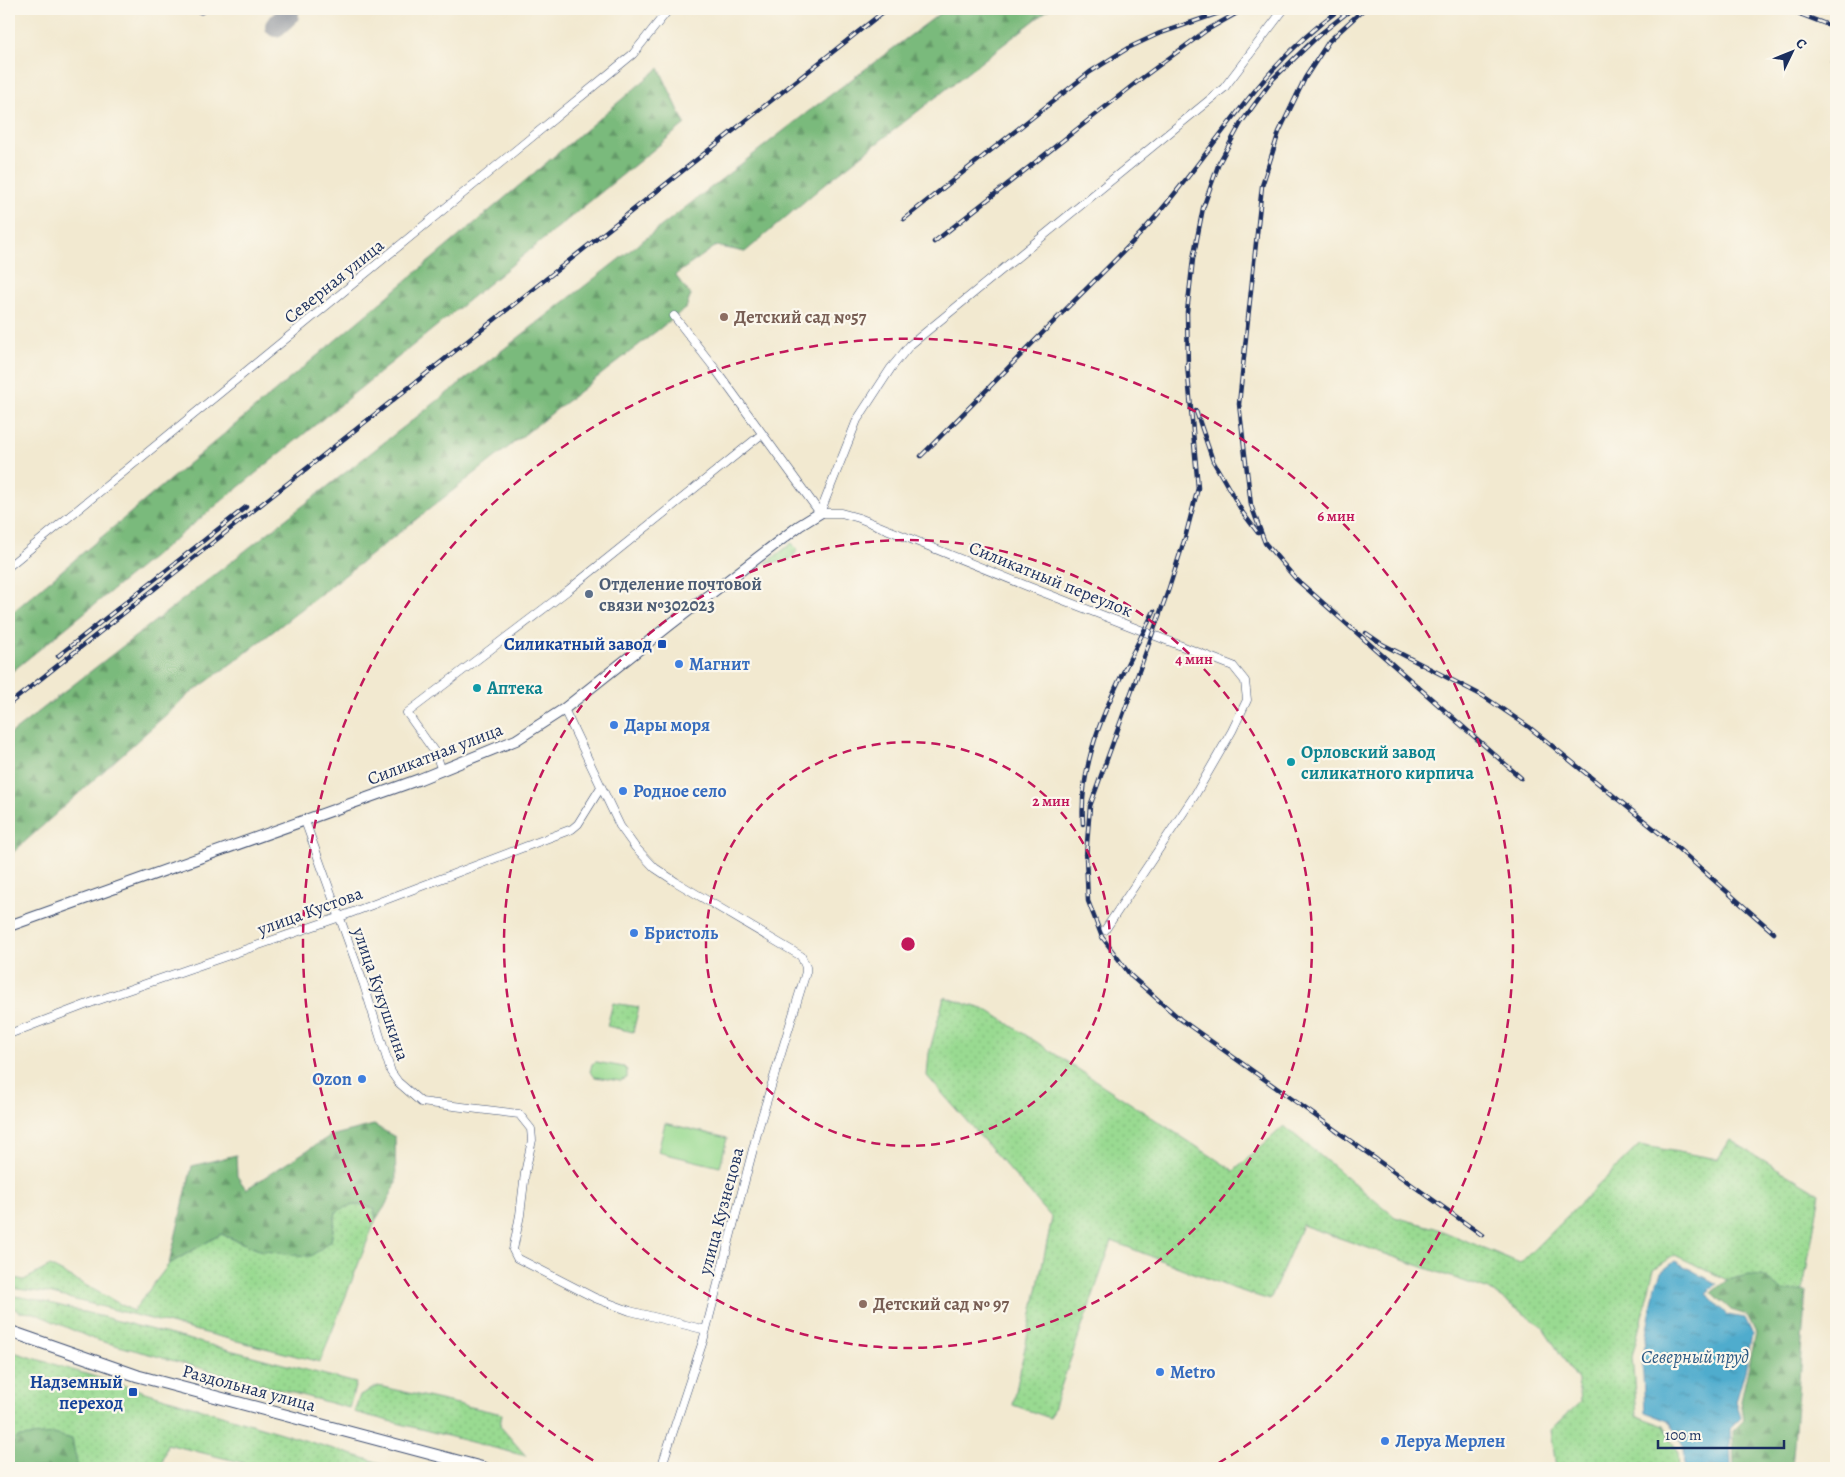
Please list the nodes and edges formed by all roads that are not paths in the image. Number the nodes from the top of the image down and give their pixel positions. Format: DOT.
graph roads {
  1 [pos="670,9"];
  2 [pos="1284,9"];
  3 [pos="674,316"];
  4 [pos="762,434"];
  5 [pos="820,513"];
  6 [pos="9,566"];
  7 [pos="564,709"];
  8 [pos="442,770"];
  9 [pos="601,787"];
  10 [pos="305,821"];
  11 [pos="340,917"];
  12 [pos="9,926"];
  13 [pos="1106,930"];
  14 [pos="9,1034"];
  15 [pos="706,1330"];
  16 [pos="9,1331"];
  17 [pos="484,1468"];
  18 [pos="661,1468"];
  1 -- 6 [label="street, Северная улица"];
  2 -- 5 [label="street"];
  3 -- 4 [label="street"];
  4 -- 5 [label="street"];
  4 -- 8 [label="street"];
  5 -- 7 [label="street, Силикатная улица"];
  5 -- 13 [label="street, Силикатный переулок"];
  7 -- 8 [label="street, Силикатная улица"];
  7 -- 9 [label="street"];
  8 -- 10 [label="street, Силикатная улица"];
  9 -- 11 [label="street, улица Кустова"];
  9 -- 15 [label="street, улица Кузнецова"];
  10 -- 11 [label="street, улица Кукушкина"];
  10 -- 12 [label="street, Силикатная улица"];
  11 -- 14 [label="street, улица Кустова"];
  11 -- 15 [label="street, улица Кукушкина"];
  15 -- 18 [label="street, улица Кузнецова"];
  16 -- 17 [label="main road, Раздольная улица"];
}
